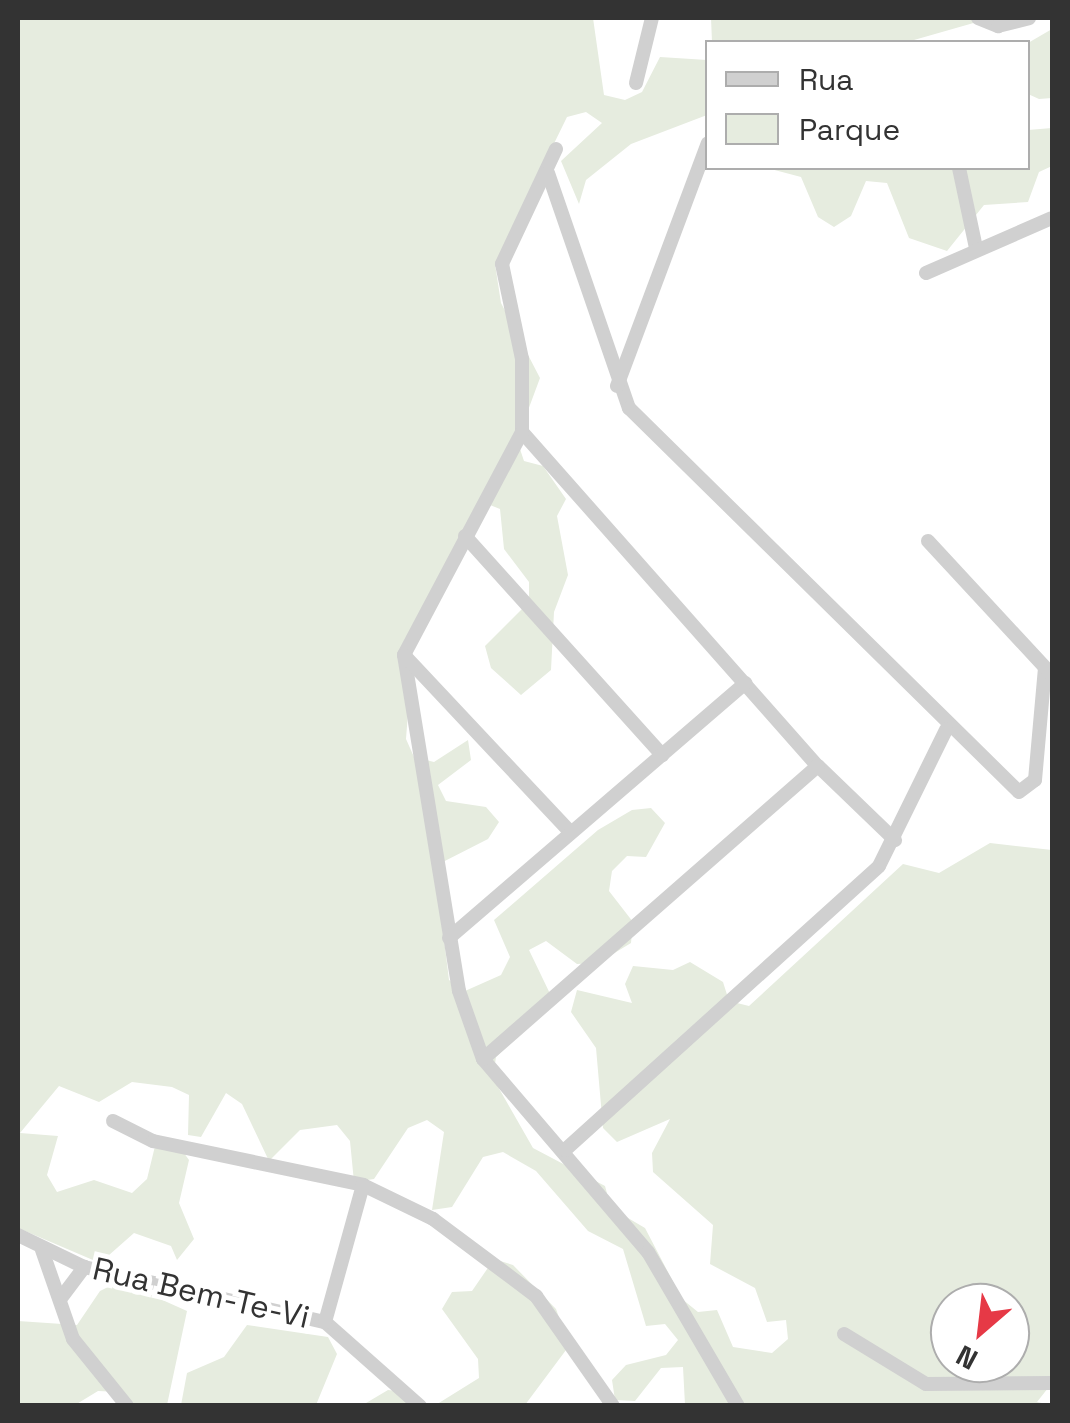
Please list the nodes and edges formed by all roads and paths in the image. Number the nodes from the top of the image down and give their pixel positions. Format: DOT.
graph roads {
  1 [pos="652,18"];
  2 [pos="978,18"];
  3 [pos="1029,18"];
  4 [pos="636,83"];
  5 [pos="556,149"];
  6 [pos="705,151"];
  7 [pos="959,170"];
  8 [pos="548,173"];
  9 [pos="1052,218"];
  10 [pos="976,248"];
  11 [pos="926,272"];
  12 [pos="616,386"];
  13 [pos="522,432"];
  14 [pos="466,536"];
  15 [pos="928,541"];
  16 [pos="404,654"];
  17 [pos="1049,673"];
  18 [pos="745,683"];
  19 [pos="946,730"];
  20 [pos="662,755"];
  21 [pos="818,766"];
  22 [pos="570,832"];
  23 [pos="896,840"];
  24 [pos="449,938"];
  25 [pos="483,1059"];
  26 [pos="113,1121"];
  27 [pos="565,1150"];
  28 [pos="363,1185"];
  29 [pos="18,1234"];
  30 [pos="42,1250"];
  31 [pos="84,1267"];
  32 [pos="62,1298"];
  33 [pos="325,1322"];
  34 [pos="844,1334"];
  35 [pos="592,1382"];
  36 [pos="1052,1383"];
  37 [pos="127,1406"];
  38 [pos="420,1406"];
  39 [pos="599,1406"];
  40 [pos="613,1406"];
  41 [pos="738,1406"];
  1 -- 4 [label="street"];
  2 -- 3 [label="street"];
  5 -- 8 [label="street"];
  6 -- 12 [label="street"];
  7 -- 10 [label="street"];
  8 -- 12 [label="street"];
  8 -- 13 [label="street"];
  9 -- 10 [label="street"];
  10 -- 11 [label="street"];
  12 -- 19 [label="street"];
  13 -- 14 [label="street"];
  13 -- 18 [label="street"];
  14 -- 16 [label="street"];
  14 -- 20 [label="street"];
  15 -- 17 [label="street"];
  16 -- 22 [label="street"];
  16 -- 24 [label="street"];
  17 -- 19 [label="street"];
  18 -- 20 [label="street"];
  18 -- 21 [label="street"];
  19 -- 23 [label="street"];
  20 -- 22 [label="street"];
  21 -- 23 [label="street"];
  21 -- 25 [label="street"];
  22 -- 24 [label="street"];
  23 -- 27 [label="street"];
  24 -- 25 [label="street"];
  25 -- 27 [label="street"];
  26 -- 28 [label="street"];
  27 -- 41 [label="street"];
  28 -- 33 [label="street"];
  28 -- 35 [label="street"];
  29 -- 30 [label="street, Rua Bem-Te-Vi"];
  30 -- 31 [label="street, Rua Bem-Te-Vi"];
  30 -- 32 [label="street"];
  31 -- 32 [label="street"];
  31 -- 33 [label="street, Rua Bem-Te-Vi"];
  32 -- 37 [label="street"];
  33 -- 38 [label="street, Rua Bem-Te-Vi"];
  34 -- 36 [label="street"];
  35 -- 39 [label="street"];
  35 -- 40 [label="street"];
}
